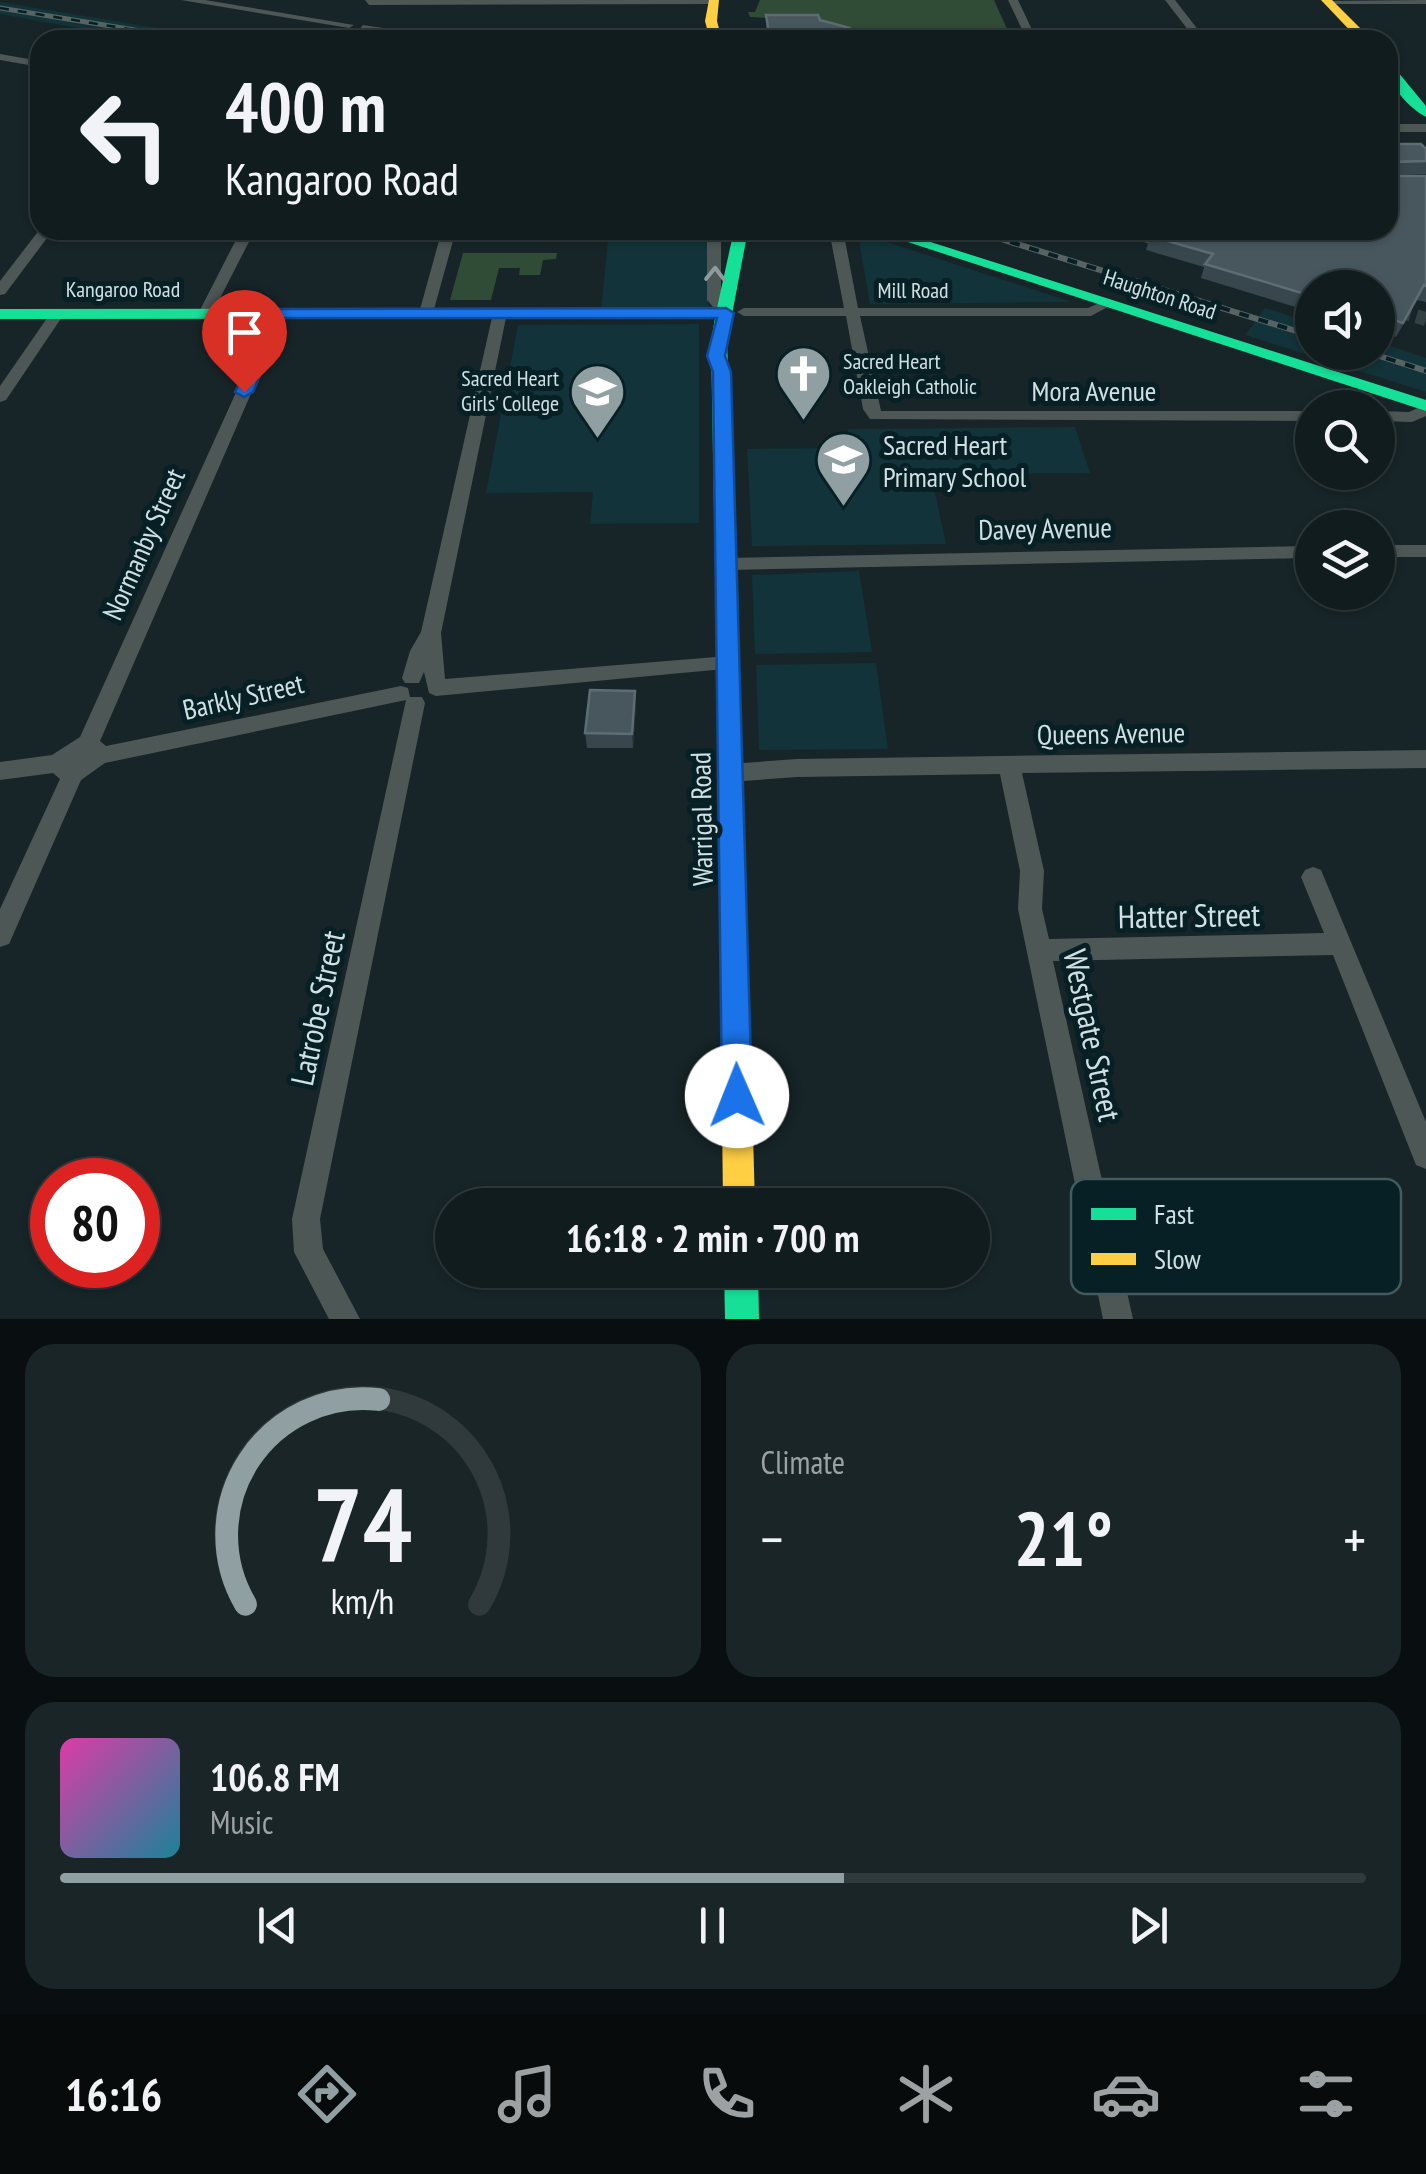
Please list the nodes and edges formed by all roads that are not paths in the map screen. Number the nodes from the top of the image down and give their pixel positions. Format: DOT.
graph roads {
  1 [pos="186,0"];
  2 [pos="1013,0"];
  3 [pos="1170,0"];
  4 [pos="370,1"];
  5 [pos="1327,1"];
  6 [pos="1426,1"];
  7 [pos="217,2"];
  8 [pos="714,2"];
  9 [pos="354,29"];
  10 [pos="713,30"];
  11 [pos="727,30"];
  12 [pos="1027,30"];
  13 [pos="1197,30"];
  14 [pos="1356,30"];
  15 [pos="0,57"];
  16 [pos="14,59"];
  17 [pos="30,62"];
  18 [pos="0,70"];
  19 [pos="1398,73"];
  20 [pos="1426,77"];
  21 [pos="1398,81"];
  22 [pos="1426,113"];
  23 [pos="1398,128"];
  24 [pos="1426,128"];
  25 [pos="38,240"];
  26 [pos="243,240"];
  27 [pos="447,240"];
  28 [pos="714,240"];
  29 [pos="740,240"];
  30 [pos="756,240"];
  31 [pos="838,240"];
  32 [pos="907,240"];
  33 [pos="0,290"];
  34 [pos="1093,304"];
  35 [pos="851,312"];
  36 [pos="426,313"];
  37 [pos="735,313"];
  38 [pos="0,314"];
  39 [pos="57,314"];
  40 [pos="205,314"];
  41 [pos="279,314"];
  42 [pos="500,314"];
  43 [pos="0,396"];
  44 [pos="1415,408"];
  45 [pos="1295,416"];
  46 [pos="1426,550"];
  47 [pos="1395,551"];
  48 [pos="1295,552"];
  49 [pos="726,560"];
  50 [pos="728,668"];
  51 [pos="420,689"];
  52 [pos="92,750"];
  53 [pos="1426,759"];
  54 [pos="1009,764"];
  55 [pos="66,768"];
  56 [pos="730,768"];
  57 [pos="0,772"];
  58 [pos="1313,877"];
  59 [pos="0,936"];
  60 [pos="1340,944"];
  61 [pos="1039,950"];
  62 [pos="1426,1155"];
  63 [pos="1088,1179"];
  64 [pos="739,1188"];
  65 [pos="741,1288"];
  66 [pos="1113,1294"];
  67 [pos="344,1319"];
  68 [pos="742,1319"];
  69 [pos="1118,1319"];
  1 -- 7 [label="street"];
  2 -- 12 [label="street"];
  3 -- 13 [label="street"];
  4 -- 8 [label="street"];
  4 -- 9 [label="street"];
  5 -- 6 [label="street"];
  5 -- 14 [label="main road"];
  7 -- 9 [label="street"];
  8 -- 10 [label="main road"];
  8 -- 11 [label="main road"];
  15 -- 16 [label="street"];
  16 -- 17 [label="street"];
  16 -- 18 [label="street"];
  19 -- 20 [label="main road"];
  21 -- 22 [label="main road"];
  23 -- 24 [label="street"];
  25 -- 33 [label="street"];
  26 -- 40 [label="street"];
  27 -- 36 [label="street"];
  37 -- 28 [label="street, one-way"];
  29 -- 37 [label="main road, Warrigal Road"];
  30 -- 37 [label="main road, Warrigal Road"];
  31 -- 35 [label="street"];
  32 -- 34 [label="main road, Haughton Road"];
  34 -- 35 [label="street, Mill Road"];
  34 -- 44 [label="main road, Haughton Road"];
  35 -- 37 [label="street, Mill Road"];
  35 -- 45 [label="street, Mora Avenue"];
  36 -- 41 [label="main road, Kangaroo Road"];
  36 -- 42 [label="main road, Kangaroo Road"];
  37 -- 42 [label="main road, Kangaroo Road"];
  37 -- 49 [label="main road, Warrigal Road"];
  38 -- 39 [label="main road, Kangaroo Road"];
  39 -- 40 [label="main road, Kangaroo Road"];
  39 -- 43 [label="street"];
  40 -- 41 [label="main road, Kangaroo Road"];
  41 -- 52 [label="street, Normanby Street"];
  42 -- 51 [label="street, Latrobe Street"];
  46 -- 47 [label="street"];
  48 -- 49 [label="street, Davey Avenue"];
  49 -- 50 [label="main road, Warrigal Road"];
  50 -- 51 [label="street, Barkly Street"];
  50 -- 56 [label="main road, Warrigal Road"];
  51 -- 52 [label="street, Barkly Street"];
  51 -- 67 [label="street, Latrobe Street"];
  52 -- 55 [label="street"];
  53 -- 54 [label="street, Queens Avenue"];
  54 -- 56 [label="street, Queens Avenue"];
  54 -- 61 [label="street, Westgate Street"];
  55 -- 57 [label="street"];
  55 -- 59 [label="street"];
  56 -- 64 [label="main road, Warrigal Road"];
  58 -- 60 [label="street"];
  60 -- 61 [label="street, Hatter Street"];
  60 -- 62 [label="street"];
  61 -- 63 [label="street, Westgate Street"];
  65 -- 68 [label="main road"];
  66 -- 69 [label="street, Westgate Street"];
}
